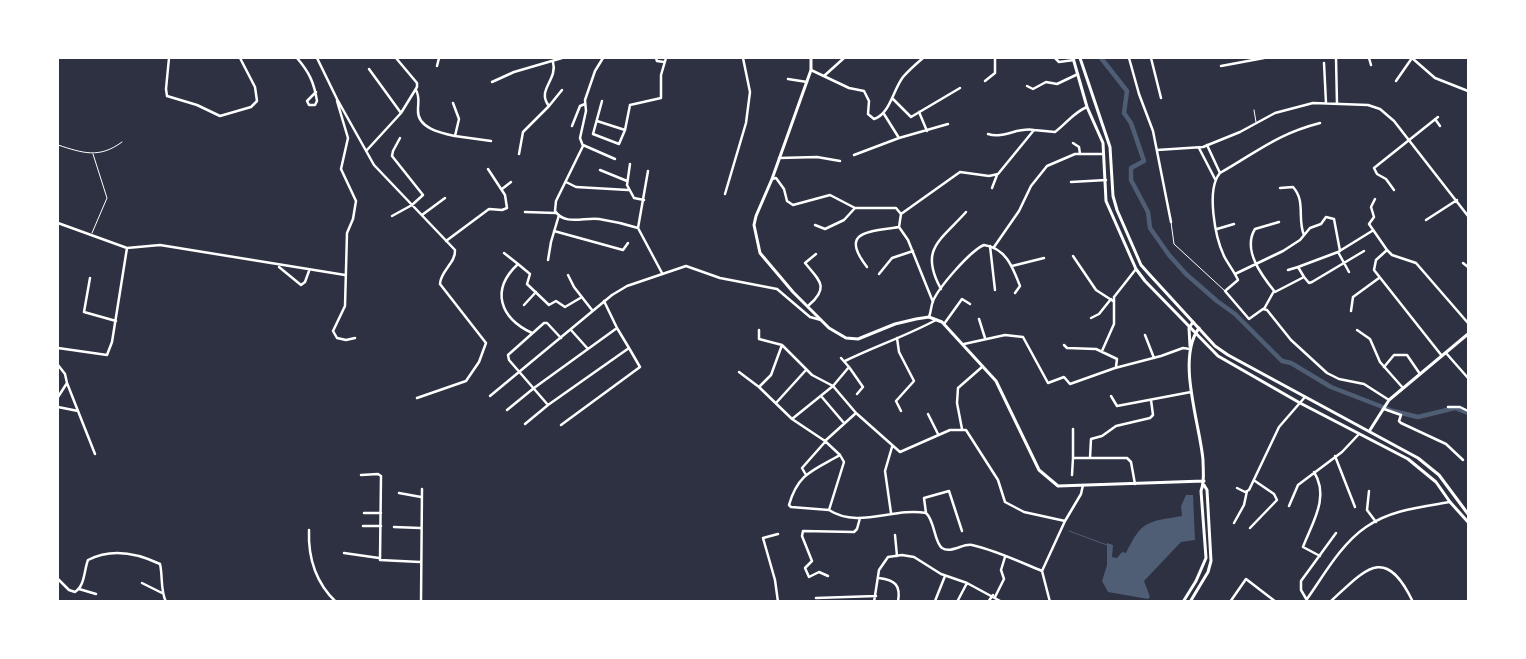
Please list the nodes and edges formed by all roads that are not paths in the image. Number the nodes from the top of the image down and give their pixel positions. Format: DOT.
graph roads {
  1 [pos="169,58"];
  2 [pos="240,58"];
  3 [pos="297,58"];
  4 [pos="317,58"];
  5 [pos="396,58"];
  6 [pos="439,58"];
  7 [pos="562,58"];
  8 [pos="603,58"];
  9 [pos="656,58"];
  10 [pos="666,58"];
  11 [pos="743,58"];
  12 [pos="811,58"];
  13 [pos="844,58"];
  14 [pos="923,58"];
  15 [pos="995,58"];
  16 [pos="1056,58"];
  17 [pos="1080,58"];
  18 [pos="1129,58"];
  19 [pos="1151,58"];
  20 [pos="1264,58"];
  21 [pos="1336,58"];
  22 [pos="1369,58"];
  23 [pos="1412,58"];
  24 [pos="1073,59"];
  25 [pos="553,62"];
  26 [pos="664,62"];
  27 [pos="1324,63"];
  28 [pos="1371,64"];
  29 [pos="436,66"];
  30 [pos="1221,66"];
  31 [pos="369,69"];
  32 [pos="811,70"];
  33 [pos="1084,72"];
  34 [pos="1078,74"];
  35 [pos="824,76"];
  36 [pos="788,79"];
  37 [pos="1396,80"];
  38 [pos="985,81"];
  39 [pos="492,82"];
  40 [pos="807,82"];
  41 [pos="1027,86"];
  42 [pos="960,88"];
  43 [pos="416,90"];
  44 [pos="562,90"];
  45 [pos="1468,91"];
  46 [pos="316,92"];
  47 [pos="337,98"];
  48 [pos="892,98"];
  49 [pos="1161,98"];
  50 [pos="602,101"];
  51 [pos="453,103"];
  52 [pos="1326,103"];
  53 [pos="585,104"];
  54 [pos="1337,104"];
  55 [pos="549,106"];
  56 [pos="1088,107"];
  57 [pos="1254,110"];
  58 [pos="401,112"];
  59 [pos="919,112"];
  60 [pos="884,114"];
  61 [pos="597,121"];
  62 [pos="1257,123"];
  63 [pos="1320,123"];
  64 [pos="948,124"];
  65 [pos="572,126"];
  66 [pos="1440,126"];
  67 [pos="625,130"];
  68 [pos="1034,130"];
  69 [pos="928,131"];
  70 [pos="988,134"];
  71 [pos="455,136"];
  72 [pos="400,138"];
  73 [pos="899,138"];
  74 [pos="491,141"];
  75 [pos="1409,141"];
  76 [pos="122,142"];
  77 [pos="1073,143"];
  78 [pos="58,145"];
  79 [pos="583,145"];
  80 [pos="1207,145"];
  81 [pos="1199,148"];
  82 [pos="367,150"];
  83 [pos="1158,150"];
  84 [pos="93,154"];
  85 [pos="519,154"];
  86 [pos="1080,154"];
  87 [pos="1105,154"];
  88 [pos="854,155"];
  89 [pos="779,158"];
  90 [pos="615,159"];
  91 [pos="840,161"];
  92 [pos="630,164"];
  93 [pos="488,170"];
  94 [pos="600,170"];
  95 [pos="648,171"];
  96 [pos="1220,172"];
  97 [pos="998,174"];
  98 [pos="772,179"];
  99 [pos="1215,179"];
  100 [pos="1106,180"];
  101 [pos="627,181"];
  102 [pos="511,182"];
  103 [pos="566,182"];
  104 [pos="1071,182"];
  105 [pos="992,188"];
  106 [pos="1280,188"];
  107 [pos="502,189"];
  108 [pos="628,190"];
  109 [pos="1394,190"];
  110 [pos="725,194"];
  111 [pos="445,198"];
  112 [pos="1375,199"];
  113 [pos="644,200"];
  114 [pos="1457,200"];
  115 [pos="412,205"];
  116 [pos="855,208"];
  117 [pos="524,212"];
  118 [pos="966,212"];
  119 [pos="558,214"];
  120 [pos="901,214"];
  121 [pos="422,215"];
  122 [pos="392,216"];
  123 [pos="1468,216"];
  124 [pos="1426,220"];
  125 [pos="1171,222"];
  126 [pos="1279,222"];
  127 [pos="58,223"];
  128 [pos="1234,224"];
  129 [pos="815,225"];
  130 [pos="638,228"];
  131 [pos="899,228"];
  132 [pos="1217,229"];
  133 [pos="554,231"];
  134 [pos="1372,231"];
  135 [pos="92,235"];
  136 [pos="1304,235"];
  137 [pos="446,241"];
  138 [pos="628,243"];
  139 [pos="992,246"];
  140 [pos="127,248"];
  141 [pos="1387,250"];
  142 [pos="913,251"];
  143 [pos="1339,251"];
  144 [pos="1364,251"];
  145 [pos="504,253"];
  146 [pos="816,254"];
  147 [pos="1073,256"];
  148 [pos="1044,258"];
  149 [pos="548,260"];
  150 [pos="1344,263"];
  151 [pos="1463,263"];
  152 [pos="518,264"];
  153 [pos="1257,264"];
  154 [pos="278,266"];
  155 [pos="867,266"];
  156 [pos="1012,266"];
  157 [pos="1298,267"];
  158 [pos="1468,267"];
  159 [pos="1136,269"];
  160 [pos="1288,270"];
  161 [pos="310,271"];
  162 [pos="662,272"];
  163 [pos="1349,272"];
  164 [pos="879,274"];
  165 [pos="1235,274"];
  166 [pos="345,275"];
  167 [pos="568,275"];
  168 [pos="1304,277"];
  169 [pos="90,278"];
  170 [pos="1379,278"];
  171 [pos="941,289"];
  172 [pos="995,290"];
  173 [pos="1225,291"];
  174 [pos="1274,291"];
  175 [pos="536,292"];
  176 [pos="1016,293"];
  177 [pos="582,297"];
  178 [pos="1112,300"];
  179 [pos="604,301"];
  180 [pos="933,302"];
  181 [pos="970,304"];
  182 [pos="524,305"];
  183 [pos="809,306"];
  184 [pos="1264,309"];
  185 [pos="592,310"];
  186 [pos="1351,310"];
  187 [pos="930,317"];
  188 [pos="1090,318"];
  189 [pos="979,319"];
  190 [pos="823,320"];
  191 [pos="936,320"];
  192 [pos="116,321"];
  193 [pos="1194,322"];
  194 [pos="1468,323"];
  195 [pos="944,324"];
  196 [pos="617,328"];
  197 [pos="1189,328"];
  198 [pos="1199,328"];
  199 [pos="570,329"];
  200 [pos="759,330"];
  201 [pos="1357,330"];
  202 [pos="532,333"];
  203 [pos="1195,334"];
  204 [pos="1468,334"];
  205 [pos="1144,335"];
  206 [pos="355,338"];
  207 [pos="561,338"];
  208 [pos="897,338"];
  209 [pos="985,338"];
  210 [pos="964,344"];
  211 [pos="782,345"];
  212 [pos="1064,345"];
  213 [pos="58,348"];
  214 [pos="629,348"];
  215 [pos="588,349"];
  216 [pos="1190,349"];
  217 [pos="1102,351"];
  218 [pos="1446,353"];
  219 [pos="1442,356"];
  220 [pos="841,358"];
  221 [pos="1154,358"];
  222 [pos="846,361"];
  223 [pos="58,365"];
  224 [pos="983,366"];
  225 [pos="849,367"];
  226 [pos="1384,367"];
  227 [pos="1115,368"];
  228 [pos="806,370"];
  229 [pos="520,372"];
  230 [pos="739,372"];
  231 [pos="1420,374"];
  232 [pos="1468,378"];
  233 [pos="67,383"];
  234 [pos="833,386"];
  235 [pos="759,387"];
  236 [pos="534,388"];
  237 [pos="1404,388"];
  238 [pos="1193,392"];
  239 [pos="857,394"];
  240 [pos="490,396"];
  241 [pos="821,396"];
  242 [pos="1111,396"];
  243 [pos="58,397"];
  244 [pos="1305,397"];
  245 [pos="417,398"];
  246 [pos="1151,400"];
  247 [pos="776,403"];
  248 [pos="1300,403"];
  249 [pos="548,405"];
  250 [pos="1386,405"];
  251 [pos="58,407"];
  252 [pos="1448,407"];
  253 [pos="507,410"];
  254 [pos="78,411"];
  255 [pos="901,411"];
  256 [pos="1468,411"];
  257 [pos="856,412"];
  258 [pos="928,414"];
  259 [pos="792,418"];
  260 [pos="844,423"];
  261 [pos="525,424"];
  262 [pos="561,425"];
  263 [pos="962,429"];
  264 [pos="1073,429"];
  265 [pos="1370,430"];
  266 [pos="1360,433"];
  267 [pos="938,434"];
  268 [pos="825,441"];
  269 [pos="892,447"];
  270 [pos="95,454"];
  271 [pos="840,455"];
  272 [pos="1335,456"];
  273 [pos="1073,458"];
  274 [pos="1090,458"];
  275 [pos="1463,460"];
  276 [pos="1314,472"];
  277 [pos="362,475"];
  278 [pos="806,475"];
  279 [pos="1072,475"];
  280 [pos="1255,481"];
  281 [pos="1204,483"];
  282 [pos="1135,484"];
  283 [pos="1083,486"];
  284 [pos="1236,488"];
  285 [pos="422,489"];
  286 [pos="1369,490"];
  287 [pos="1247,491"];
  288 [pos="398,493"];
  289 [pos="421,497"];
  290 [pos="1450,502"];
  291 [pos="1289,506"];
  292 [pos="1355,507"];
  293 [pos="829,510"];
  294 [pos="364,513"];
  295 [pos="381,513"];
  296 [pos="891,513"];
  297 [pos="926,513"];
  298 [pos="1468,514"];
  299 [pos="860,518"];
  300 [pos="1065,521"];
  301 [pos="1376,522"];
  302 [pos="1468,522"];
  303 [pos="1234,523"];
  304 [pos="363,526"];
  305 [pos="381,526"];
  306 [pos="394,527"];
  307 [pos="420,528"];
  308 [pos="1250,528"];
  309 [pos="309,530"];
  310 [pos="962,531"];
  311 [pos="1336,533"];
  312 [pos="778,534"];
  313 [pos="895,535"];
  314 [pos="344,553"];
  315 [pos="896,556"];
  316 [pos="1320,556"];
  317 [pos="1005,557"];
  318 [pos="379,558"];
  319 [pos="420,562"];
  320 [pos="1042,571"];
  321 [pos="828,576"];
  322 [pos="945,576"];
  323 [pos="879,578"];
  324 [pos="58,579"];
  325 [pos="142,583"];
  326 [pos="967,583"];
  327 [pos="79,589"];
  328 [pos="162,592"];
  329 [pos="96,594"];
  330 [pos="876,596"];
  331 [pos="994,596"];
  332 [pos="816,598"];
  333 [pos="1231,600"];
  334 [pos="1308,600"];
  335 [pos="935,601"];
  336 [pos="166,602"];
  337 [pos="336,602"];
  338 [pos="421,602"];
  339 [pos="778,602"];
  340 [pos="874,602"];
  341 [pos="898,602"];
  342 [pos="957,602"];
  343 [pos="988,602"];
  344 [pos="1002,602"];
  345 [pos="1050,602"];
  346 [pos="1183,602"];
  347 [pos="1190,602"];
  348 [pos="1235,602"];
  349 [pos="1276,602"];
  350 [pos="1330,602"];
  351 [pos="1413,602"];
  1 -- 2 [label="street"];
  3 -- 46 [label="street"];
  4 -- 47 [label="street"];
  5 -- 43 [label="street"];
  6 -- 29 [label="street"];
  7 -- 25 [label="street"];
  8 -- 53 [label="street"];
  9 -- 26 [label="street"];
  10 -- 26 [label="street"];
  11 -- 110 [label="street"];
  12 -- 32 [label="street"];
  13 -- 35 [label="street"];
  14 -- 48 [label="street"];
  15 -- 38 [label="street"];
  16 -- 24 [label="street"];
  17 -- 33 [label="street"];
  18 -- 83 [label="street"];
  19 -- 49 [label="street"];
  20 -- 30 [label="street"];
  21 -- 54 [label="street"];
  22 -- 28 [label="street"];
  23 -- 37 [label="street"];
  23 -- 45 [label="street"];
  24 -- 34 [label="street"];
  25 -- 39 [label="street"];
  25 -- 55 [label="street"];
  26 -- 67 [label="street"];
  27 -- 52 [label="street"];
  31 -- 58 [label="street"];
  32 -- 35 [label="street"];
  32 -- 40 [label="street"];
  33 -- 34 [label="street"];
  33 -- 193 [label="street"];
  34 -- 41 [label="street"];
  34 -- 56 [label="street"];
  35 -- 60 [label="street"];
  36 -- 40 [label="street"];
  40 -- 89 [label="street"];
  42 -- 59 [label="street"];
  43 -- 58 [label="street"];
  43 -- 71 [label="street"];
  44 -- 55 [label="street"];
  46 -- 46 [label="street"];
  47 -- 82 [label="street"];
  47 -- 166 [label="street"];
  48 -- 59 [label="street"];
  48 -- 60 [label="street"];
  50 -- 61 [label="street"];
  51 -- 71 [label="street"];
  52 -- 54 [label="street"];
  52 -- 62 [label="street"];
  53 -- 65 [label="street"];
  53 -- 79 [label="street"];
  54 -- 75 [label="street"];
  55 -- 85 [label="street"];
  56 -- 68 [label="street"];
  56 -- 87 [label="street"];
  57 -- 62 [label="lane"];
  58 -- 82 [label="street"];
  59 -- 69 [label="street"];
  60 -- 73 [label="street"];
  61 -- 67 [label="street"];
  61 -- 67 [label="street"];
  62 -- 80 [label="street"];
  63 -- 96 [label="street"];
  64 -- 69 [label="street"];
  66 -- 75 [label="street"];
  68 -- 70 [label="street"];
  68 -- 97 [label="street"];
  69 -- 73 [label="street"];
  71 -- 74 [label="street"];
  72 -- 115 [label="street"];
  73 -- 88 [label="street"];
  75 -- 109 [label="street"];
  75 -- 114 [label="street"];
  76 -- 84 [label="lane"];
  77 -- 86 [label="street"];
  78 -- 84 [label="lane"];
  79 -- 90 [label="street"];
  79 -- 103 [label="street"];
  80 -- 81 [label="street"];
  80 -- 96 [label="street"];
  81 -- 83 [label="street"];
  81 -- 99 [label="street"];
  82 -- 115 [label="street"];
  83 -- 125 [label="street"];
  84 -- 135 [label="lane"];
  86 -- 87 [label="street"];
  86 -- 139 [label="street"];
  87 -- 100 [label="street"];
  89 -- 91 [label="street"];
  89 -- 98 [label="street"];
  92 -- 101 [label="street"];
  93 -- 107 [label="street"];
  94 -- 101 [label="street"];
  95 -- 113 [label="street"];
  96 -- 99 [label="street"];
  97 -- 105 [label="street"];
  97 -- 120 [label="street"];
  98 -- 116 [label="street"];
  98 -- 183 [label="street"];
  99 -- 132 [label="street"];
  100 -- 104 [label="street"];
  100 -- 159 [label="street"];
  101 -- 108 [label="street"];
  102 -- 107 [label="street"];
  103 -- 108 [label="street"];
  103 -- 119 [label="street"];
  106 -- 136 [label="street"];
  107 -- 137 [label="street"];
  108 -- 113 [label="street"];
  111 -- 121 [label="street"];
  112 -- 134 [label="street"];
  113 -- 130 [label="street"];
  114 -- 123 [label="street"];
  114 -- 124 [label="street"];
  115 -- 121 [label="street"];
  115 -- 122 [label="street"];
  116 -- 120 [label="street"];
  116 -- 129 [label="street"];
  117 -- 119 [label="street"];
  118 -- 171 [label="street"];
  119 -- 130 [label="street"];
  119 -- 133 [label="street"];
  120 -- 131 [label="street"];
  121 -- 137 [label="street"];
  125 -- 173 [label="lane"];
  126 -- 153 [label="street"];
  127 -- 135 [label="street"];
  128 -- 132 [label="street"];
  130 -- 162 [label="street"];
  131 -- 142 [label="street"];
  131 -- 155 [label="street"];
  132 -- 165 [label="street"];
  133 -- 138 [label="street"];
  133 -- 149 [label="street"];
  134 -- 141 [label="street"];
  134 -- 143 [label="street"];
  135 -- 140 [label="street"];
  136 -- 143 [label="street"];
  136 -- 153 [label="street"];
  137 -- 245 [label="street"];
  139 -- 156 [label="street"];
  139 -- 171 [label="street"];
  139 -- 172 [label="street"];
  140 -- 154 [label="street"];
  140 -- 192 [label="street"];
  141 -- 170 [label="street"];
  141 -- 194 [label="street"];
  142 -- 164 [label="street"];
  142 -- 180 [label="street"];
  143 -- 150 [label="street"];
  143 -- 157 [label="street"];
  144 -- 150 [label="street"];
  145 -- 152 [label="street"];
  146 -- 183 [label="street"];
  147 -- 178 [label="street"];
  148 -- 156 [label="street"];
  150 -- 163 [label="street"];
  150 -- 168 [label="street"];
  151 -- 158 [label="street"];
  152 -- 175 [label="street"];
  152 -- 202 [label="street"];
  153 -- 165 [label="street"];
  153 -- 174 [label="street"];
  154 -- 161 [label="street"];
  154 -- 161 [label="street"];
  156 -- 176 [label="street"];
  157 -- 160 [label="street"];
  157 -- 168 [label="street"];
  159 -- 178 [label="street"];
  159 -- 197 [label="street"];
  161 -- 166 [label="street"];
  162 -- 179 [label="street"];
  162 -- 190 [label="street"];
  165 -- 173 [label="street"];
  166 -- 206 [label="street"];
  167 -- 177 [label="street"];
  168 -- 174 [label="street"];
  169 -- 192 [label="street"];
  170 -- 186 [label="street"];
  170 -- 219 [label="street"];
  171 -- 180 [label="street"];
  173 -- 184 [label="street"];
  174 -- 184 [label="street"];
  175 -- 177 [label="street"];
  175 -- 182 [label="street"];
  177 -- 185 [label="street"];
  178 -- 188 [label="street"];
  178 -- 217 [label="street"];
  179 -- 185 [label="street"];
  179 -- 196 [label="street"];
  180 -- 187 [label="street"];
  181 -- 195 [label="street"];
  183 -- 190 [label="street"];
  184 -- 250 [label="street"];
  185 -- 199 [label="street"];
  187 -- 190 [label="street"];
  187 -- 191 [label="street"];
  189 -- 209 [label="street"];
  191 -- 195 [label="street"];
  191 -- 208 [label="street"];
  192 -- 213 [label="street"];
  193 -- 197 [label="street"];
  193 -- 198 [label="street"];
  195 -- 210 [label="street"];
  196 -- 214 [label="street"];
  196 -- 215 [label="street"];
  197 -- 203 [label="street"];
  197 -- 216 [label="street"];
  198 -- 203 [label="street"];
  198 -- 244 [label="street"];
  199 -- 207 [label="street"];
  199 -- 215 [label="street"];
  200 -- 211 [label="street"];
  201 -- 226 [label="street"];
  202 -- 207 [label="street"];
  202 -- 229 [label="street"];
  203 -- 216 [label="street"];
  203 -- 248 [label="street"];
  204 -- 218 [label="street"];
  205 -- 221 [label="street"];
  207 -- 229 [label="street"];
  208 -- 222 [label="street"];
  208 -- 255 [label="street"];
  209 -- 210 [label="street"];
  209 -- 227 [label="street"];
  210 -- 224 [label="street"];
  211 -- 228 [label="street"];
  211 -- 235 [label="street"];
  212 -- 217 [label="street"];
  214 -- 249 [label="street"];
  214 -- 262 [label="street"];
  215 -- 236 [label="street"];
  216 -- 221 [label="street"];
  216 -- 238 [label="street"];
  217 -- 227 [label="street"];
  218 -- 219 [label="street"];
  218 -- 232 [label="street"];
  219 -- 231 [label="street"];
  220 -- 222 [label="street"];
  221 -- 227 [label="street"];
  222 -- 225 [label="street"];
  223 -- 233 [label="street"];
  224 -- 263 [label="street"];
  224 -- 283 [label="street"];
  225 -- 234 [label="street"];
  225 -- 239 [label="street"];
  226 -- 231 [label="street"];
  226 -- 237 [label="street"];
  228 -- 234 [label="street"];
  228 -- 247 [label="street"];
  229 -- 236 [label="street"];
  229 -- 240 [label="street"];
  230 -- 235 [label="street"];
  231 -- 237 [label="street"];
  233 -- 243 [label="street"];
  233 -- 254 [label="street"];
  234 -- 241 [label="street"];
  234 -- 257 [label="street"];
  235 -- 247 [label="street"];
  236 -- 249 [label="street"];
  236 -- 253 [label="street"];
  237 -- 250 [label="street"];
  238 -- 246 [label="street"];
  238 -- 281 [label="street"];
  241 -- 259 [label="street"];
  241 -- 260 [label="street"];
  242 -- 246 [label="street"];
  244 -- 248 [label="street"];
  244 -- 265 [label="street"];
  246 -- 274 [label="street"];
  247 -- 259 [label="street"];
  248 -- 266 [label="street"];
  248 -- 280 [label="street"];
  249 -- 261 [label="street"];
  250 -- 265 [label="street"];
  250 -- 275 [label="street"];
  251 -- 254 [label="street"];
  252 -- 256 [label="street"];
  254 -- 270 [label="street"];
  257 -- 260 [label="street"];
  257 -- 269 [label="street"];
  258 -- 267 [label="street"];
  259 -- 268 [label="street"];
  260 -- 268 [label="street"];
  263 -- 267 [label="street"];
  263 -- 300 [label="street"];
  264 -- 273 [label="street"];
  265 -- 298 [label="street"];
  266 -- 272 [label="street"];
  266 -- 290 [label="street"];
  267 -- 269 [label="street"];
  268 -- 271 [label="street"];
  268 -- 278 [label="street"];
  269 -- 296 [label="street"];
  271 -- 278 [label="street"];
  271 -- 293 [label="street"];
  272 -- 276 [label="street"];
  272 -- 292 [label="street"];
  273 -- 274 [label="street"];
  273 -- 279 [label="street"];
  274 -- 282 [label="street"];
  276 -- 291 [label="street"];
  276 -- 316 [label="street"];
  277 -- 295 [label="street"];
  278 -- 293 [label="street"];
  280 -- 287 [label="street"];
  280 -- 308 [label="street"];
  281 -- 282 [label="street"];
  281 -- 346 [label="street"];
  281 -- 347 [label="street"];
  282 -- 283 [label="street"];
  283 -- 300 [label="street"];
  284 -- 287 [label="street"];
  285 -- 289 [label="street"];
  286 -- 301 [label="street"];
  287 -- 303 [label="street"];
  288 -- 289 [label="street"];
  289 -- 307 [label="street"];
  290 -- 301 [label="street"];
  290 -- 302 [label="street"];
  293 -- 299 [label="street"];
  294 -- 295 [label="street"];
  295 -- 305 [label="street"];
  296 -- 297 [label="street"];
  296 -- 299 [label="street"];
  297 -- 310 [label="street"];
  297 -- 317 [label="street"];
  299 -- 321 [label="street"];
  300 -- 320 [label="street"];
  301 -- 334 [label="street"];
  304 -- 305 [label="street"];
  305 -- 318 [label="street"];
  306 -- 307 [label="street"];
  307 -- 319 [label="street"];
  309 -- 337 [label="street"];
  311 -- 316 [label="street"];
  312 -- 339 [label="street"];
  313 -- 315 [label="street"];
  314 -- 318 [label="street"];
  315 -- 322 [label="street"];
  315 -- 323 [label="street"];
  316 -- 334 [label="street"];
  317 -- 320 [label="street"];
  317 -- 331 [label="street"];
  318 -- 319 [label="street"];
  319 -- 338 [label="street"];
  320 -- 345 [label="street"];
  322 -- 326 [label="street"];
  322 -- 335 [label="street"];
  323 -- 330 [label="street"];
  323 -- 341 [label="street"];
  324 -- 327 [label="street"];
  325 -- 328 [label="street"];
  326 -- 331 [label="street"];
  326 -- 342 [label="street"];
  327 -- 328 [label="street"];
  327 -- 329 [label="street"];
  328 -- 336 [label="street"];
  330 -- 332 [label="street"];
  330 -- 340 [label="street"];
  331 -- 343 [label="street"];
  331 -- 344 [label="street"];
  333 -- 348 [label="street"];
  333 -- 349 [label="street"];
  350 -- 351 [label="street"];
}
